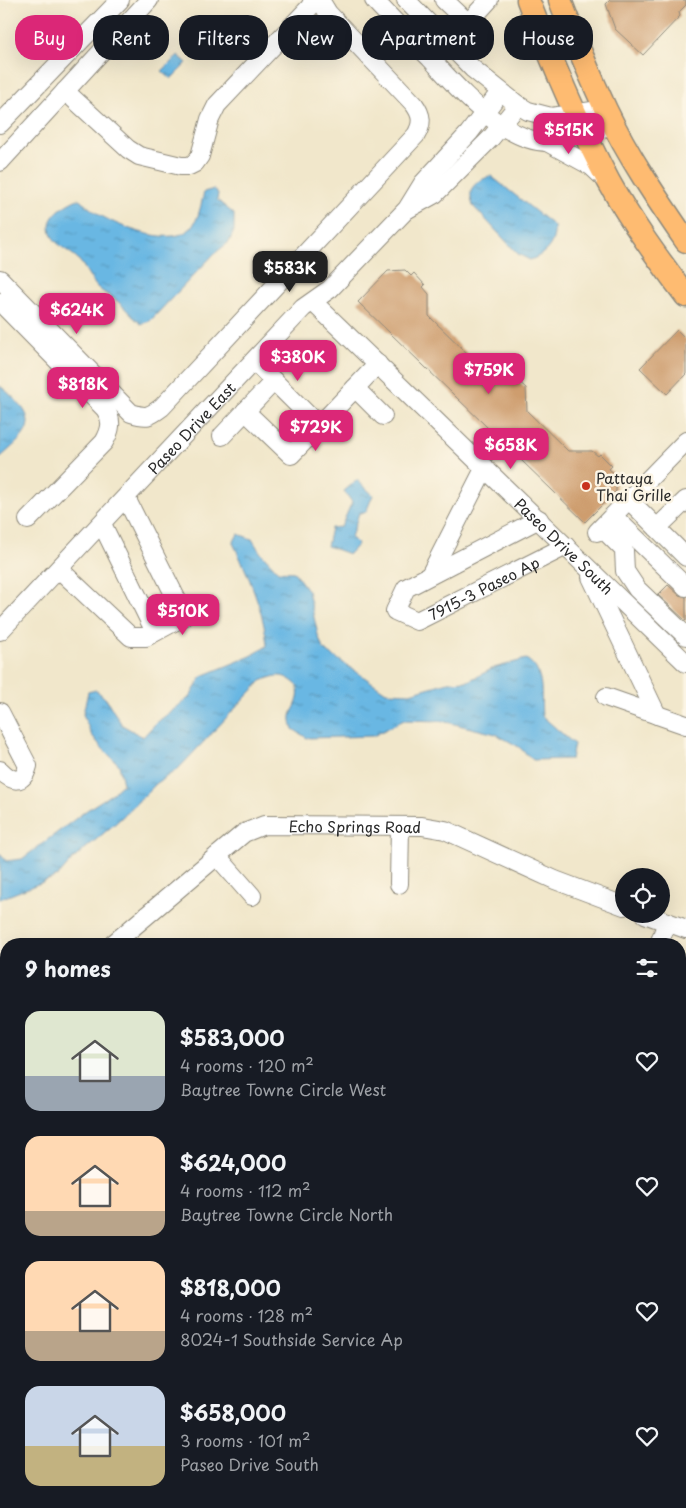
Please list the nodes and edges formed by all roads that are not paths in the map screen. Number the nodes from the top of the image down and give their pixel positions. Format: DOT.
graph roads {
  1 [pos="120,0"];
  2 [pos="149,0"];
  3 [pos="313,0"];
  4 [pos="320,0"];
  5 [pos="374,0"];
  6 [pos="406,0"];
  7 [pos="444,0"];
  8 [pos="489,0"];
  9 [pos="528,0"];
  10 [pos="560,0"];
  11 [pos="65,91"];
  12 [pos="500,92"];
  13 [pos="518,105"];
  14 [pos="485,113"];
  15 [pos="610,117"];
  16 [pos="0,124"];
  17 [pos="580,124"];
  18 [pos="502,126"];
  19 [pos="547,142"];
  20 [pos="0,162"];
  21 [pos="610,183"];
  22 [pos="407,209"];
  23 [pos="686,241"];
  24 [pos="0,279"];
  25 [pos="686,296"];
  26 [pos="0,302"];
  27 [pos="313,302"];
  28 [pos="254,361"];
  29 [pos="378,364"];
  30 [pos="274,381"];
  31 [pos="355,388"];
  32 [pos="246,411"];
  33 [pos="383,416"];
  34 [pos="319,426"];
  35 [pos="222,436"];
  36 [pos="686,442"];
  37 [pos="485,467"];
  38 [pos="126,498"];
  39 [pos="629,500"];
  40 [pos="685,501"];
  41 [pos="539,519"];
  42 [pos="28,520"];
  43 [pos="102,524"];
  44 [pos="604,525"];
  45 [pos="657,528"];
  46 [pos="566,546"];
  47 [pos="686,557"];
  48 [pos="586,567"];
  49 [pos="59,569"];
  50 [pos="430,575"];
  51 [pos="686,587"];
  52 [pos="0,631"];
  53 [pos="156,632"];
  54 [pos="686,636"];
  55 [pos="686,663"];
  56 [pos="606,697"];
  57 [pos="0,712"];
  58 [pos="656,715"];
  59 [pos="686,725"];
  60 [pos="0,770"];
  61 [pos="400,826"];
  62 [pos="217,856"];
  63 [pos="399,884"];
  64 [pos="252,896"];
  65 [pos="615,903"];
  66 [pos="667,923"];
  67 [pos="670,923"];
  68 [pos="686,929"];
  69 [pos="119,938"];
  70 [pos="661,938"];
  1 -- 16 [label="street"];
  2 -- 11 [label="street"];
  3 -- 11 [label="street"];
  4 -- 24 [label="street"];
  5 -- 14 [label="street"];
  6 -- 12 [label="street"];
  7 -- 8 [label="street"];
  9 -- 17 [label="main road"];
  10 -- 15 [label="main road"];
  11 -- 20 [label="street"];
  12 -- 13 [label="street"];
  12 -- 14 [label="street, Paseo Drive East"];
  13 -- 17 [label="street"];
  13 -- 18 [label="street, Paseo Drive East"];
  14 -- 18 [label="street"];
  14 -- 22 [label="street, Paseo Drive East"];
  15 -- 17 [label="street"];
  15 -- 23 [label="main road"];
  17 -- 19 [label="street"];
  17 -- 21 [label="main road"];
  18 -- 19 [label="street"];
  18 -- 22 [label="street, Paseo Drive East"];
  19 -- 21 [label="street"];
  21 -- 25 [label="main road"];
  22 -- 27 [label="street, Paseo Drive East"];
  26 -- 42 [label="street"];
  27 -- 28 [label="street, Paseo Drive East"];
  27 -- 29 [label="street, Paseo Drive South"];
  28 -- 30 [label="street"];
  28 -- 38 [label="street, Paseo Drive East"];
  29 -- 31 [label="street"];
  29 -- 37 [label="street, Paseo Drive South"];
  30 -- 32 [label="street"];
  30 -- 34 [label="street"];
  31 -- 33 [label="street"];
  31 -- 34 [label="street"];
  32 -- 34 [label="street"];
  32 -- 35 [label="street"];
  36 -- 39 [label="street"];
  37 -- 41 [label="street, Paseo Drive South"];
  37 -- 50 [label="street"];
  38 -- 43 [label="street, Paseo Drive East"];
  38 -- 53 [label="street"];
  39 -- 44 [label="street"];
  39 -- 45 [label="street"];
  40 -- 45 [label="street"];
  41 -- 46 [label="street, Paseo Drive South"];
  41 -- 50 [label="street, 7915-3 Paseo Ap"];
  43 -- 49 [label="street, Paseo Drive East"];
  43 -- 53 [label="street"];
  44 -- 51 [label="street"];
  44 -- 54 [label="street"];
  45 -- 47 [label="street"];
  46 -- 48 [label="street, Paseo Drive South"];
  46 -- 50 [label="street, 7915-3 Paseo Ap"];
  48 -- 55 [label="street, Paseo Drive South"];
  48 -- 58 [label="street"];
  49 -- 52 [label="street, Paseo Drive East"];
  49 -- 53 [label="street"];
  56 -- 58 [label="street"];
  57 -- 60 [label="street"];
  58 -- 59 [label="street"];
  61 -- 62 [label="street, Echo Springs Road"];
  61 -- 63 [label="street"];
  61 -- 65 [label="street, Echo Springs Road"];
  62 -- 64 [label="street"];
  62 -- 69 [label="street, Echo Springs Road"];
  66 -- 70 [label="street"];
  67 -- 68 [label="street"];
}
